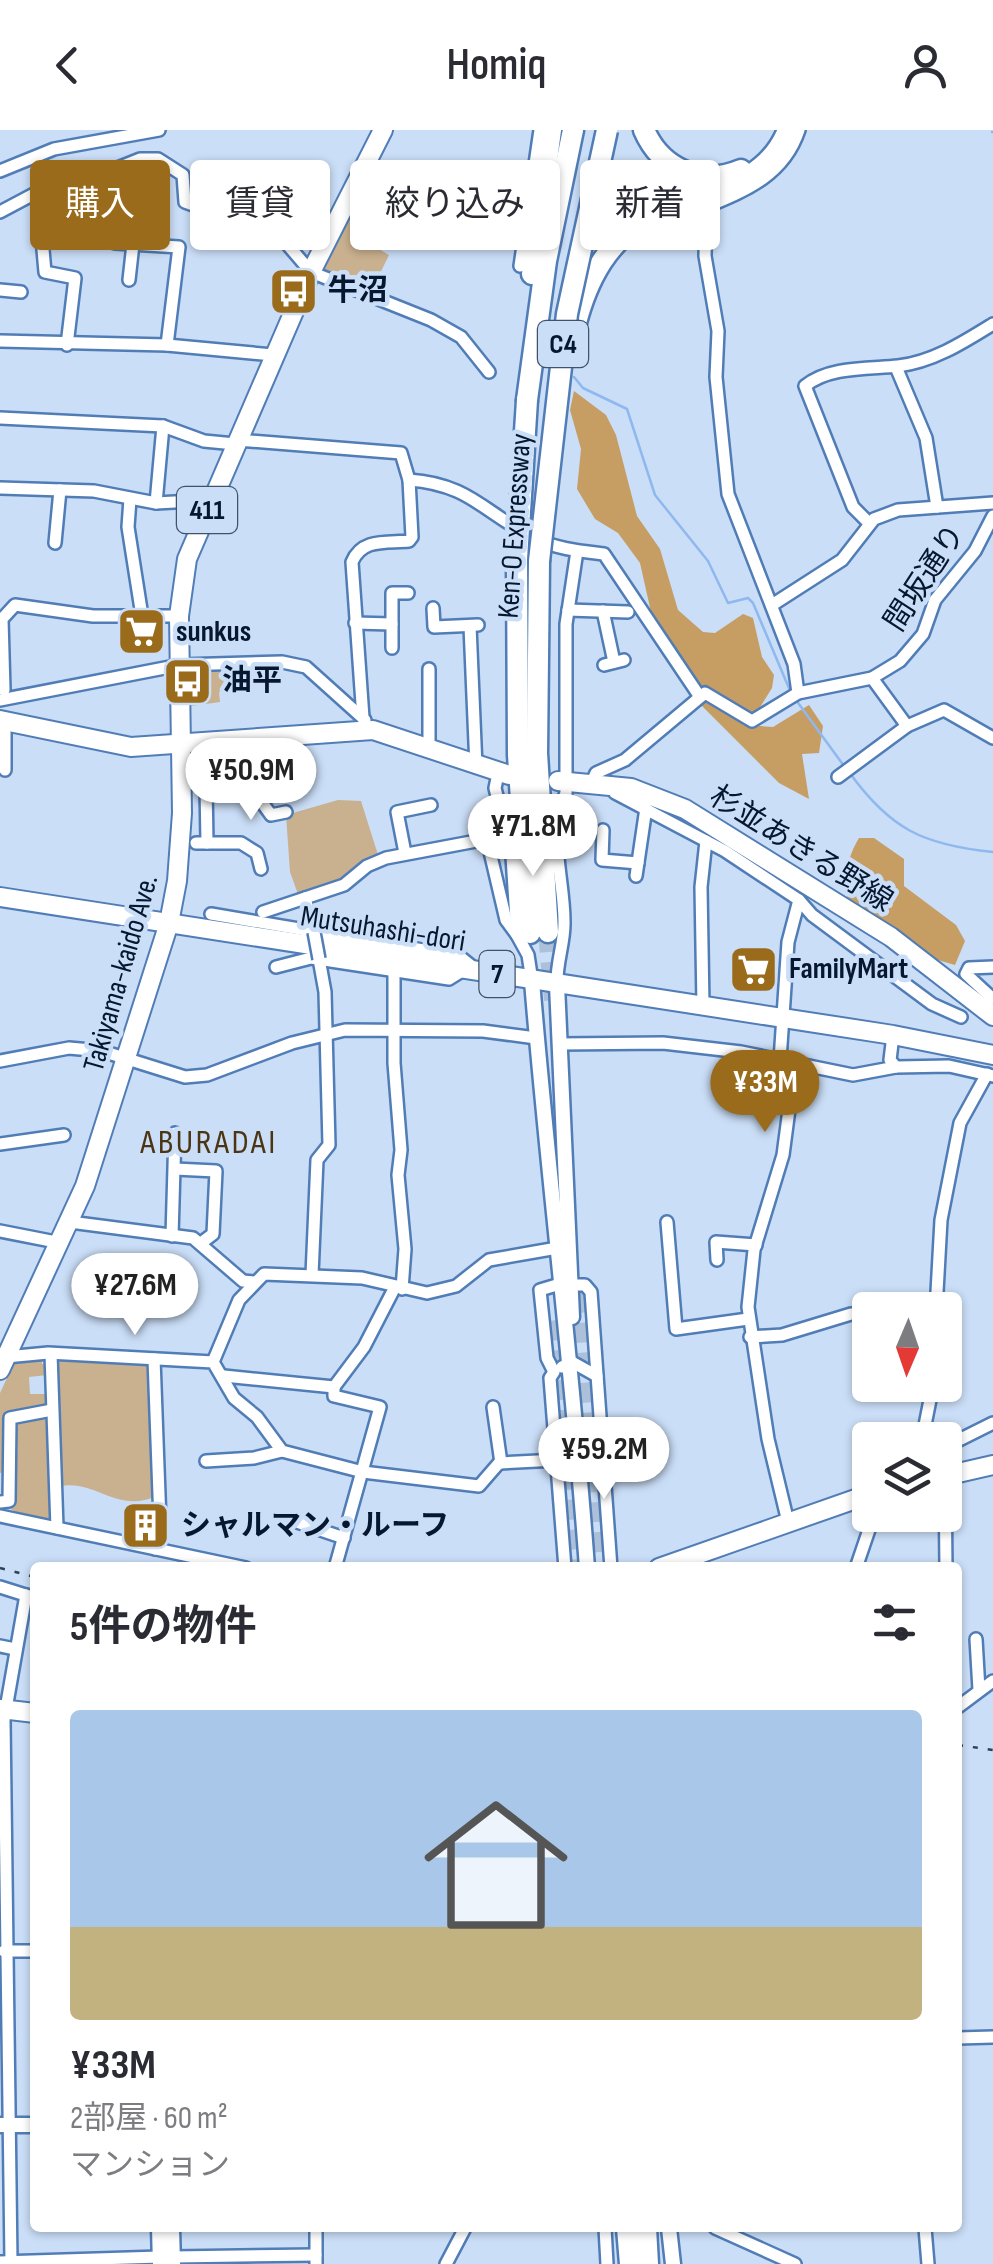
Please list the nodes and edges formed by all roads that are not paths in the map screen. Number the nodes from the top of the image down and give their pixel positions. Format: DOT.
graph roads {
  1 [pos="159,130"];
  2 [pos="383,130"];
  3 [pos="540,130"];
  4 [pos="551,130"];
  5 [pos="573,130"];
  6 [pos="607,130"];
  7 [pos="644,130"];
  8 [pos="778,130"];
  9 [pos="788,130"];
  10 [pos="799,130"];
  11 [pos="170,167"];
  12 [pos="0,171"];
  13 [pos="30,198"];
  14 [pos="0,212"];
  15 [pos="170,246"];
  16 [pos="43,250"];
  17 [pos="132,250"];
  18 [pos="520,266"];
  19 [pos="310,272"];
  20 [pos="129,280"];
  21 [pos="0,290"];
  22 [pos="21,292"];
  23 [pos="993,324"];
  24 [pos="0,342"];
  25 [pos="167,344"];
  26 [pos="67,345"];
  27 [pos="274,355"];
  28 [pos="896,367"];
  29 [pos="489,372"];
  30 [pos="527,400"];
  31 [pos="554,402"];
  32 [pos="0,418"];
  33 [pos="163,426"];
  34 [pos="236,442"];
  35 [pos="410,480"];
  36 [pos="0,488"];
  37 [pos="60,490"];
  38 [pos="130,499"];
  39 [pos="210,500"];
  40 [pos="156,503"];
  41 [pos="993,503"];
  42 [pos="938,507"];
  43 [pos="993,516"];
  44 [pos="869,523"];
  45 [pos="55,543"];
  46 [pos="577,551"];
  47 [pos="408,593"];
  48 [pos="772,605"];
  49 [pos="433,608"];
  50 [pos="568,610"];
  51 [pos="602,611"];
  52 [pos="628,612"];
  53 [pos="142,616"];
  54 [pos="179,616"];
  55 [pos="355,624"];
  56 [pos="392,624"];
  57 [pos="392,648"];
  58 [pos="614,663"];
  59 [pos="180,665"];
  60 [pos="428,669"];
  61 [pos="872,678"];
  62 [pos="1,693"];
  63 [pos="798,694"];
  64 [pos="700,697"];
  65 [pos="2,721"];
  66 [pos="368,724"];
  67 [pos="908,726"];
  68 [pos="274,736"];
  69 [pos="993,738"];
  70 [pos="183,745"];
  71 [pos="429,747"];
  72 [pos="3,762"];
  73 [pos="476,768"];
  74 [pos="844,773"];
  75 [pos="504,775"];
  76 [pos="254,778"];
  77 [pos="592,782"];
  78 [pos="182,784"];
  79 [pos="206,785"];
  80 [pos="563,785"];
  81 [pos="431,805"];
  82 [pos="646,808"];
  83 [pos="286,812"];
  84 [pos="603,830"];
  85 [pos="706,841"];
  86 [pos="405,853"];
  87 [pos="638,863"];
  88 [pos="262,869"];
  89 [pos="636,876"];
  90 [pos="0,897"];
  91 [pos="305,898"];
  92 [pos="800,900"];
  93 [pos="262,912"];
  94 [pos="211,914"];
  95 [pos="169,922"];
  96 [pos="314,932"];
  97 [pos="532,933"];
  98 [pos="319,959"];
  99 [pos="276,966"];
  100 [pos="993,967"];
  101 [pos="394,970"];
  102 [pos="472,970"];
  103 [pos="532,980"];
  104 [pos="557,985"];
  105 [pos="993,998"];
  106 [pos="703,1006"];
  107 [pos="993,1016"];
  108 [pos="780,1017"];
  109 [pos="961,1017"];
  110 [pos="396,1032"];
  111 [pos="324,1033"];
  112 [pos="893,1034"];
  113 [pos="536,1038"];
  114 [pos="560,1044"];
  115 [pos="993,1055"];
  116 [pos="0,1060"];
  117 [pos="126,1060"];
  118 [pos="780,1060"];
  119 [pos="795,1064"];
  120 [pos="896,1067"];
  121 [pos="990,1075"];
  122 [pos="175,1133"];
  123 [pos="64,1134"];
  124 [pos="0,1144"];
  125 [pos="175,1169"];
  126 [pos="70,1222"];
  127 [pos="667,1222"];
  128 [pos="0,1231"];
  129 [pos="172,1236"];
  130 [pos="60,1242"];
  131 [pos="201,1243"];
  132 [pos="756,1245"];
  133 [pos="572,1246"];
  134 [pos="554,1248"];
  135 [pos="716,1260"];
  136 [pos="312,1275"];
  137 [pos="254,1282"];
  138 [pos="566,1285"];
  139 [pos="399,1288"];
  140 [pos="937,1292"];
  141 [pos="852,1314"];
  142 [pos="748,1318"];
  143 [pos="750,1337"];
  144 [pos="51,1354"];
  145 [pos="154,1360"];
  146 [pos="214,1362"];
  147 [pos="572,1362"];
  148 [pos="3,1364"];
  149 [pos="554,1372"];
  150 [pos="224,1376"];
  151 [pos="598,1376"];
  152 [pos="334,1386"];
  153 [pos="494,1407"];
  154 [pos="52,1410"];
  155 [pos="993,1423"];
  156 [pos="962,1438"];
  157 [pos="282,1451"];
  158 [pos="206,1460"];
  159 [pos="556,1460"];
  160 [pos="501,1462"];
  161 [pos="993,1465"];
  162 [pos="359,1470"];
  163 [pos="962,1472"];
  164 [pos="852,1500"];
  165 [pos="0,1502"];
  166 [pos="0,1516"];
  167 [pos="292,1520"];
  168 [pos="788,1522"];
  169 [pos="56,1528"];
  170 [pos="868,1532"];
  171 [pos="946,1532"];
  172 [pos="344,1538"];
  173 [pos="155,1549"];
  174 [pos="185,1562"];
  175 [pos="338,1562"];
  176 [pos="566,1562"];
  177 [pos="587,1562"];
  178 [pos="609,1562"];
  179 [pos="675,1562"];
  180 [pos="858,1562"];
  181 [pos="946,1562"];
  182 [pos="0,1586"];
  183 [pos="30,1596"];
  184 [pos="30,1599"];
  185 [pos="976,1639"];
  186 [pos="0,1646"];
  187 [pos="15,1649"];
  188 [pos="993,1681"];
  189 [pos="979,1690"];
  190 [pos="962,1703"];
  191 [pos="2,1710"];
  192 [pos="30,1713"];
  193 [pos="2,1787"];
  194 [pos="4,1951"];
  195 [pos="30,1951"];
  196 [pos="962,2038"];
  197 [pos="993,2038"];
  198 [pos="5,2125"];
  199 [pos="5,2195"];
  200 [pos="160,2232"];
  201 [pos="171,2232"];
  202 [pos="316,2232"];
  203 [pos="463,2232"];
  204 [pos="605,2232"];
  205 [pos="627,2232"];
  206 [pos="646,2232"];
  207 [pos="670,2232"];
  208 [pos="735,2232"];
  209 [pos="925,2232"];
  210 [pos="316,2259"];
  211 [pos="166,2260"];
  212 [pos="249,2260"];
  213 [pos="77,2261"];
  214 [pos="6,2262"];
  215 [pos="446,2264"];
  216 [pos="608,2264"];
  217 [pos="630,2264"];
  218 [pos="648,2264"];
  219 [pos="674,2264"];
  220 [pos="795,2264"];
  221 [pos="928,2264"];
  1 -- 12 [label="street"];
  2 -- 19 [label="main road, Takiyama-kaido Ave. / 411"];
  3 -- 18 [label="street"];
  4 -- 30 [label="highway"];
  5 -- 30 [label="highway, Ken-O Expressway / C4"];
  6 -- 31 [label="highway, Ken-O Expressway / C4, bridge"];
  7 -- 8 [label="highway"];
  9 -- 31 [label="highway, bridge"];
  10 -- 48 [label="street"];
  11 -- 19 [label="street"];
  13 -- 14 [label="street"];
  15 -- 25 [label="street"];
  16 -- 26 [label="street"];
  17 -- 20 [label="street"];
  19 -- 27 [label="main road, Takiyama-kaido Ave. / 411"];
  19 -- 29 [label="street"];
  21 -- 22 [label="street"];
  23 -- 28 [label="street"];
  24 -- 26 [label="street"];
  25 -- 26 [label="street"];
  25 -- 27 [label="street"];
  27 -- 34 [label="main road, Takiyama-kaido Ave. / 411"];
  28 -- 42 [label="street"];
  28 -- 44 [label="street"];
  30 -- 97 [label="highway, Ken-O Expressway / C4, bridge"];
  31 -- 97 [label="highway, Ken-O Expressway / C4, bridge"];
  32 -- 33 [label="street"];
  33 -- 34 [label="street"];
  33 -- 40 [label="street"];
  34 -- 35 [label="street"];
  34 -- 39 [label="main road, Takiyama-kaido Ave. / 411"];
  35 -- 46 [label="street"];
  35 -- 55 [label="street"];
  36 -- 37 [label="street"];
  37 -- 38 [label="street"];
  37 -- 45 [label="street"];
  38 -- 40 [label="street"];
  38 -- 53 [label="street"];
  39 -- 40 [label="street"];
  39 -- 54 [label="main road, Takiyama-kaido Ave. / 411"];
  41 -- 42 [label="street"];
  42 -- 44 [label="street"];
  43 -- 61 [label="street, 間坂通り"];
  44 -- 48 [label="street"];
  46 -- 50 [label="street"];
  46 -- 64 [label="street"];
  47 -- 56 [label="street"];
  48 -- 63 [label="street"];
  49 -- 73 [label="street"];
  50 -- 51 [label="street"];
  50 -- 80 [label="street"];
  51 -- 52 [label="street"];
  51 -- 58 [label="street"];
  53 -- 54 [label="street"];
  53 -- 62 [label="street"];
  54 -- 59 [label="main road, Takiyama-kaido Ave. / 411"];
  55 -- 56 [label="street"];
  55 -- 66 [label="street"];
  56 -- 57 [label="street"];
  59 -- 62 [label="street"];
  59 -- 66 [label="street"];
  59 -- 70 [label="main road, Takiyama-kaido Ave. / 411"];
  60 -- 71 [label="street"];
  61 -- 63 [label="street, 間坂通り"];
  61 -- 67 [label="street"];
  63 -- 64 [label="street, 間坂通り"];
  64 -- 77 [label="street"];
  65 -- 70 [label="main road"];
  65 -- 72 [label="street"];
  66 -- 68 [label="main road"];
  66 -- 71 [label="main road"];
  67 -- 69 [label="street"];
  67 -- 74 [label="street"];
  68 -- 70 [label="main road"];
  68 -- 76 [label="street"];
  70 -- 78 [label="main road, Takiyama-kaido Ave. / 411"];
  71 -- 73 [label="main road"];
  73 -- 75 [label="main road"];
  75 -- 97 [label="street"];
  76 -- 79 [label="street"];
  76 -- 83 [label="street"];
  77 -- 80 [label="main road, 杉並あきる野線"];
  77 -- 107 [label="main road, 杉並あきる野線"];
  78 -- 79 [label="street"];
  78 -- 95 [label="main road, Takiyama-kaido Ave. / 411"];
  79 -- 88 [label="street"];
  80 -- 82 [label="street"];
  80 -- 104 [label="street"];
  81 -- 86 [label="street"];
  82 -- 85 [label="street"];
  82 -- 87 [label="street"];
  84 -- 87 [label="street"];
  85 -- 92 [label="street"];
  85 -- 106 [label="street"];
  86 -- 91 [label="street"];
  86 -- 97 [label="street"];
  87 -- 89 [label="street"];
  90 -- 95 [label="main road, Mutsuhashi-dori / 7"];
  91 -- 93 [label="street"];
  91 -- 96 [label="street"];
  92 -- 108 [label="street"];
  92 -- 109 [label="street"];
  94 -- 96 [label="street"];
  95 -- 102 [label="main road, Mutsuhashi-dori / 7"];
  95 -- 117 [label="main road, Takiyama-kaido Ave. / 411"];
  96 -- 98 [label="street, bridge"];
  96 -- 102 [label="street"];
  97 -- 103 [label="street"];
  98 -- 99 [label="street"];
  98 -- 101 [label="street"];
  98 -- 111 [label="street"];
  100 -- 105 [label="street"];
  101 -- 102 [label="street"];
  101 -- 110 [label="street"];
  102 -- 103 [label="main road, Mutsuhashi-dori / 7"];
  103 -- 104 [label="main road, Mutsuhashi-dori / 7"];
  103 -- 113 [label="street"];
  104 -- 106 [label="main road, Mutsuhashi-dori / 7"];
  104 -- 114 [label="street"];
  106 -- 108 [label="main road, Mutsuhashi-dori / 7"];
  108 -- 112 [label="main road, Mutsuhashi-dori / 7"];
  108 -- 118 [label="street"];
  110 -- 111 [label="street"];
  110 -- 113 [label="street"];
  110 -- 139 [label="street"];
  111 -- 117 [label="street"];
  111 -- 136 [label="street"];
  112 -- 115 [label="main road, Mutsuhashi-dori / 7"];
  112 -- 120 [label="street"];
  113 -- 134 [label="street"];
  114 -- 118 [label="street"];
  114 -- 133 [label="street"];
  116 -- 117 [label="street"];
  117 -- 126 [label="main road, Takiyama-kaido Ave. / 411"];
  118 -- 119 [label="street"];
  119 -- 120 [label="street"];
  119 -- 132 [label="street"];
  120 -- 121 [label="street"];
  121 -- 140 [label="street"];
  122 -- 125 [label="street"];
  123 -- 124 [label="street"];
  125 -- 129 [label="street"];
  125 -- 131 [label="street"];
  126 -- 129 [label="street"];
  126 -- 130 [label="main road, Takiyama-kaido Ave. / 411"];
  127 -- 142 [label="street"];
  128 -- 130 [label="street"];
  129 -- 131 [label="street"];
  130 -- 148 [label="main road, Takiyama-kaido Ave. / 411"];
  131 -- 137 [label="street"];
  132 -- 135 [label="street"];
  132 -- 142 [label="street"];
  133 -- 134 [label="street"];
  133 -- 138 [label="street"];
  134 -- 138 [label="street"];
  134 -- 139 [label="street"];
  136 -- 137 [label="street"];
  136 -- 139 [label="street"];
  137 -- 146 [label="street"];
  138 -- 147 [label="street"];
  138 -- 149 [label="street"];
  138 -- 151 [label="street"];
  139 -- 152 [label="street"];
  141 -- 143 [label="street"];
  142 -- 143 [label="street"];
  143 -- 168 [label="street"];
  144 -- 145 [label="street"];
  144 -- 148 [label="street"];
  144 -- 154 [label="street"];
  145 -- 146 [label="street"];
  145 -- 173 [label="street"];
  146 -- 150 [label="street"];
  147 -- 149 [label="street"];
  147 -- 151 [label="street"];
  147 -- 177 [label="street"];
  149 -- 159 [label="street"];
  150 -- 152 [label="street"];
  150 -- 157 [label="street"];
  151 -- 178 [label="street"];
  152 -- 162 [label="street"];
  153 -- 160 [label="street"];
  154 -- 165 [label="street"];
  154 -- 169 [label="street"];
  155 -- 156 [label="street"];
  157 -- 158 [label="street"];
  157 -- 162 [label="street"];
  159 -- 160 [label="street"];
  159 -- 176 [label="street"];
  160 -- 162 [label="street"];
  161 -- 163 [label="main road"];
  162 -- 172 [label="street"];
  164 -- 168 [label="main road"];
  166 -- 169 [label="street"];
  167 -- 172 [label="street"];
  168 -- 179 [label="main road"];
  169 -- 173 [label="street"];
  170 -- 180 [label="street"];
  171 -- 181 [label="street"];
  172 -- 175 [label="street"];
  173 -- 174 [label="street"];
  182 -- 183 [label="street"];
  184 -- 187 [label="street"];
  185 -- 189 [label="street"];
  186 -- 187 [label="street"];
  187 -- 191 [label="street"];
  188 -- 189 [label="street"];
  189 -- 190 [label="street"];
  191 -- 192 [label="main road"];
  191 -- 193 [label="street"];
  193 -- 194 [label="street"];
  194 -- 195 [label="street"];
  194 -- 198 [label="street"];
  196 -- 197 [label="street"];
  198 -- 199 [label="street"];
  199 -- 214 [label="street"];
  200 -- 211 [label="street"];
  201 -- 211 [label="street"];
  202 -- 210 [label="street"];
  203 -- 215 [label="street"];
  204 -- 216 [label="street"];
  205 -- 217 [label="highway"];
  206 -- 218 [label="highway"];
  207 -- 219 [label="street"];
  208 -- 220 [label="street"];
  209 -- 221 [label="street"];
  210 -- 212 [label="street"];
  211 -- 212 [label="street"];
  211 -- 213 [label="street"];
  213 -- 214 [label="street"];
}
